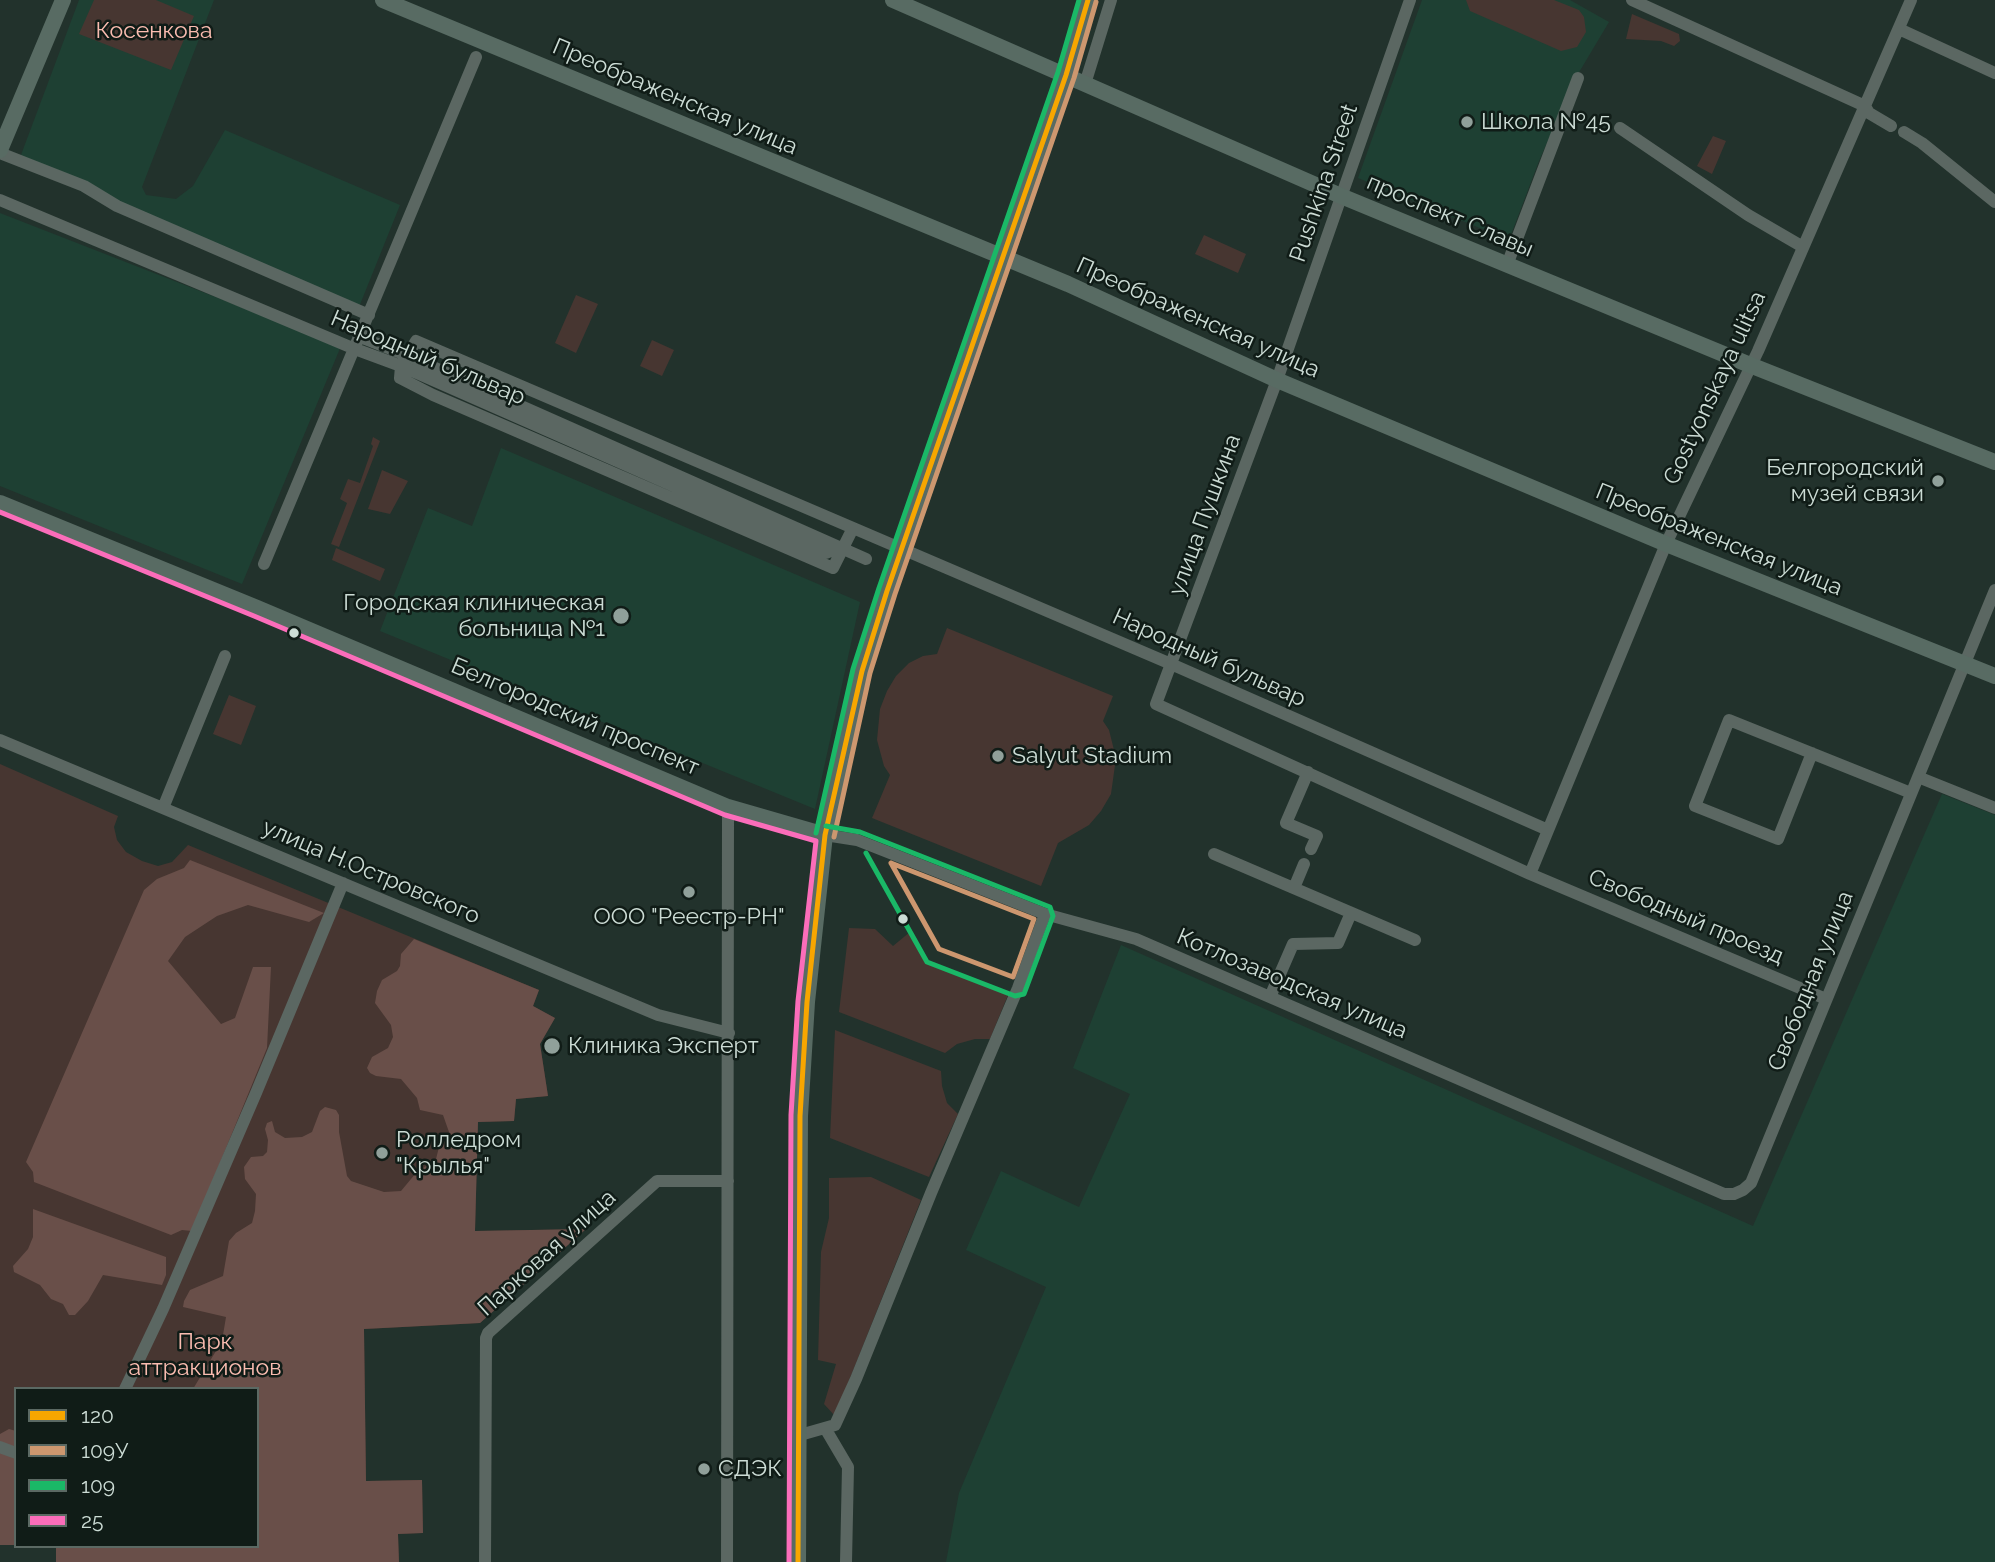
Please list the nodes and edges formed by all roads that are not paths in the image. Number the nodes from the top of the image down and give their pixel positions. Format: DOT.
graph roads {
  1 [pos="63,0"];
  2 [pos="383,0"];
  3 [pos="893,0"];
  4 [pos="1088,0"];
  5 [pos="1111,0"];
  6 [pos="1410,0"];
  7 [pos="1632,0"];
  8 [pos="1911,0"];
  9 [pos="1899,29"];
  10 [pos="476,57"];
  11 [pos="1995,73"];
  12 [pos="1066,75"];
  13 [pos="1578,78"];
  14 [pos="1085,84"];
  15 [pos="1865,106"];
  16 [pos="1891,126"];
  17 [pos="1620,128"];
  18 [pos="1904,132"];
  19 [pos="0,152"];
  20 [pos="1341,196"];
  21 [pos="0,200"];
  22 [pos="1995,202"];
  23 [pos="1803,247"];
  24 [pos="1002,257"];
  25 [pos="1507,265"];
  26 [pos="369,315"];
  27 [pos="357,343"];
  28 [pos="1750,365"];
  29 [pos="402,366"];
  30 [pos="1277,380"];
  31 [pos="1995,462"];
  32 [pos="0,503"];
  33 [pos="853,528"];
  34 [pos="1666,544"];
  35 [pos="901,548"];
  36 [pos="840,549"];
  37 [pos="866,559"];
  38 [pos="264,565"];
  39 [pos="1995,590"];
  40 [pos="226,656"];
  41 [pos="1171,664"];
  42 [pos="1964,664"];
  43 [pos="1995,676"];
  44 [pos="0,740"];
  45 [pos="1812,753"];
  46 [pos="1308,772"];
  47 [pos="1918,777"];
  48 [pos="1911,793"];
  49 [pos="728,807"];
  50 [pos="163,808"];
  51 [pos="1995,808"];
  52 [pos="1548,830"];
  53 [pos="825,838"];
  54 [pos="1311,849"];
  55 [pos="1214,855"];
  56 [pos="1304,864"];
  57 [pos="1530,874"];
  58 [pos="343,883"];
  59 [pos="1294,888"];
  60 [pos="1351,913"];
  61 [pos="1045,914"];
  62 [pos="1415,940"];
  63 [pos="1270,997"];
  64 [pos="1826,999"];
  65 [pos="729,1033"];
  66 [pos="728,1181"];
  67 [pos="1734,1194"];
  68 [pos="126,1387"];
  69 [pos="825,1429"];
  70 [pos="800,1435"];
  71 [pos="485,1562"];
  72 [pos="727,1562"];
  73 [pos="798,1562"];
  74 [pos="846,1562"];
  1 -- 19 [label="main road"];
  2 -- 24 [label="main road, Преображенская улица"];
  3 -- 12 [label="main road, проспект Славы"];
  4 -- 12 [label="main road"];
  5 -- 14 [label="street"];
  6 -- 20 [label="street, Pushkina Street"];
  7 -- 15 [label="street"];
  8 -- 9 [label="street, Gostyonskaya ulitsa"];
  9 -- 11 [label="street"];
  9 -- 15 [label="street, Gostyonskaya ulitsa"];
  10 -- 26 [label="street"];
  12 -- 14 [label="main road, проспект Славы"];
  12 -- 24 [label="main road"];
  13 -- 25 [label="street"];
  14 -- 20 [label="main road, проспект Славы"];
  15 -- 16 [label="street"];
  15 -- 23 [label="street, Gostyonskaya ulitsa"];
  17 -- 23 [label="street"];
  18 -- 22 [label="street"];
  19 -- 26 [label="street, Народный бульвар"];
  20 -- 25 [label="main road, проспект Славы"];
  20 -- 30 [label="street, Pushkina Street"];
  21 -- 27 [label="street, Народный бульвар"];
  23 -- 28 [label="street, Gostyonskaya ulitsa"];
  24 -- 30 [label="main road, Преображенская улица"];
  24 -- 35 [label="main road"];
  25 -- 28 [label="main road, проспект Славы"];
  26 -- 27 [label="street"];
  27 -- 29 [label="street, Народный бульвар"];
  27 -- 38 [label="street"];
  28 -- 31 [label="main road, проспект Славы"];
  28 -- 34 [label="street, Gostyonskaya ulitsa"];
  29 -- 33 [label="street, Народный бульвар"];
  29 -- 36 [label="street"];
  29 -- 36 [label="street, Народный бульвар"];
  30 -- 34 [label="main road, Преображенская улица"];
  30 -- 41 [label="street, улица Пушкина"];
  32 -- 49 [label="main road, Белгородский проспект"];
  33 -- 35 [label="street, Народный бульвар"];
  33 -- 36 [label="street"];
  34 -- 42 [label="main road, Преображенская улица"];
  34 -- 52 [label="street, Gostyonskaya ulitsa"];
  35 -- 41 [label="street, Народный бульвар"];
  35 -- 53 [label="main road"];
  36 -- 37 [label="street"];
  39 -- 42 [label="street, Свободная улица"];
  40 -- 50 [label="street"];
  41 -- 46 [label="street, улица Пушкина"];
  41 -- 52 [label="street, Народный бульвар"];
  42 -- 43 [label="main road, Преображенская улица"];
  42 -- 47 [label="street, Свободная улица"];
  44 -- 50 [label="street, улица Н.Островского"];
  45 -- 45 [label="street"];
  45 -- 48 [label="street"];
  46 -- 54 [label="street"];
  46 -- 57 [label="street"];
  47 -- 48 [label="street, Свободная улица"];
  47 -- 51 [label="street"];
  48 -- 64 [label="street, Свободная улица"];
  49 -- 53 [label="main road, Белгородский проспект"];
  49 -- 65 [label="street"];
  50 -- 58 [label="street, улица Н.Островского"];
  52 -- 57 [label="street, Gostyonskaya ulitsa"];
  53 -- 61 [label="street, Котлозаводская улица"];
  53 -- 70 [label="main road"];
  55 -- 59 [label="street"];
  56 -- 59 [label="street"];
  57 -- 64 [label="street, Свободный проезд"];
  58 -- 65 [label="street, улица Н.Островского"];
  58 -- 68 [label="street"];
  59 -- 60 [label="street"];
  60 -- 62 [label="street"];
  60 -- 63 [label="street"];
  61 -- 63 [label="street, Котлозаводская улица"];
  61 -- 69 [label="street"];
  63 -- 67 [label="street, Котлозаводская улица"];
  64 -- 67 [label="street, Свободная улица"];
  65 -- 66 [label="street"];
  66 -- 71 [label="street, Парковая улица"];
  66 -- 72 [label="street"];
  69 -- 70 [label="street"];
  69 -- 74 [label="street"];
  70 -- 73 [label="main road"];
}
